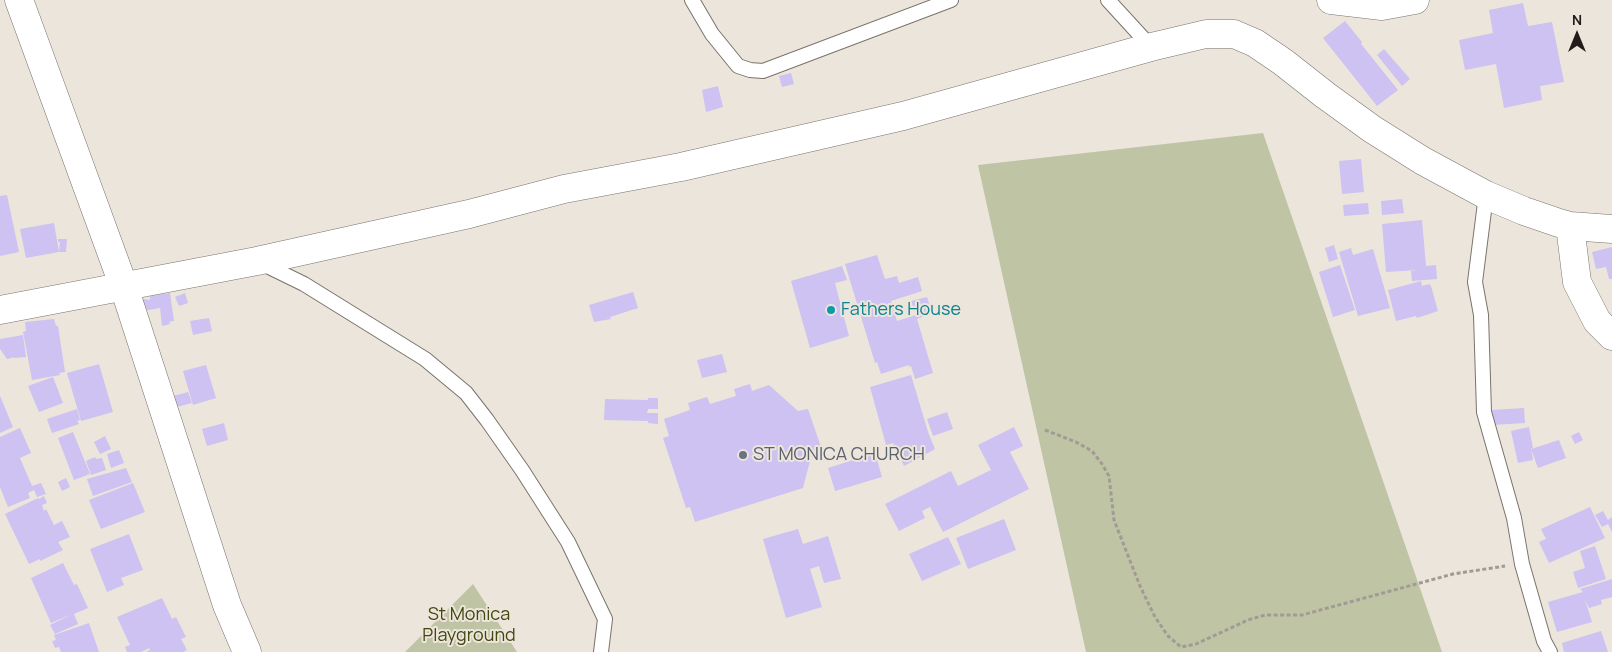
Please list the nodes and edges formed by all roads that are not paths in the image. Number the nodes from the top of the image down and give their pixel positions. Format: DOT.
graph roads {
  1 [pos="19,0"];
  2 [pos="692,0"];
  3 [pos="951,0"];
  4 [pos="1108,0"];
  5 [pos="1331,0"];
  6 [pos="1415,0"];
  7 [pos="1151,47"];
  8 [pos="1486,195"];
  9 [pos="1570,226"];
  10 [pos="1612,229"];
  11 [pos="257,261"];
  12 [pos="124,288"];
  13 [pos="0,310"];
  14 [pos="1612,336"];
  15 [pos="247,652"];
  16 [pos="601,652"];
  17 [pos="1550,652"];
  1 -- 12 [label="street"];
  2 -- 3 [label="lane"];
  4 -- 7 [label="lane"];
  5 -- 6 [label="street"];
  7 -- 8 [label="street"];
  7 -- 11 [label="street"];
  8 -- 9 [label="street"];
  8 -- 17 [label="lane"];
  9 -- 10 [label="street"];
  9 -- 14 [label="street"];
  11 -- 12 [label="street"];
  11 -- 16 [label="lane"];
  12 -- 13 [label="street"];
  12 -- 15 [label="street"];
}
